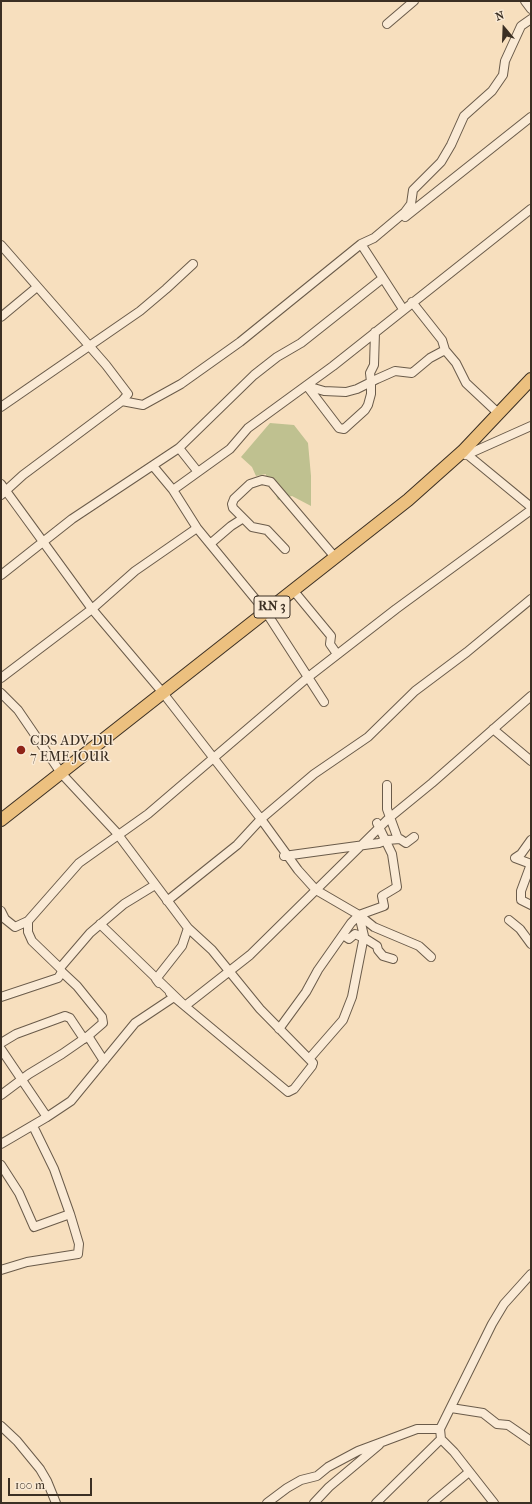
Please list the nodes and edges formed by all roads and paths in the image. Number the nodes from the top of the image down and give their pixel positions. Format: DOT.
graph roads {
  1 [pos="414,1"];
  2 [pos="525,1"];
  3 [pos="531,9"];
  4 [pos="531,19"];
  5 [pos="387,24"];
  6 [pos="531,117"];
  7 [pos="531,209"];
  8 [pos="1,245"];
  9 [pos="363,247"];
  10 [pos="193,264"];
  11 [pos="383,278"];
  12 [pos="37,287"];
  13 [pos="412,302"];
  14 [pos="404,309"];
  15 [pos="1,317"];
  16 [pos="375,332"];
  17 [pos="89,346"];
  18 [pos="445,350"];
  19 [pos="531,379"];
  20 [pos="370,382"];
  21 [pos="307,386"];
  22 [pos="122,401"];
  23 [pos="1,407"];
  24 [pos="498,413"];
  25 [pos="531,426"];
  26 [pos="179,448"];
  27 [pos="464,453"];
  28 [pos="153,466"];
  29 [pos="198,472"];
  30 [pos="3,490"];
  31 [pos="173,490"];
  32 [pos="531,506"];
  33 [pos="531,510"];
  34 [pos="242,519"];
  35 [pos="197,528"];
  36 [pos="43,542"];
  37 [pos="210,544"];
  38 [pos="285,549"];
  39 [pos="334,556"];
  40 [pos="1,575"];
  41 [pos="293,590"];
  42 [pos="531,598"];
  43 [pos="92,609"];
  44 [pos="266,612"];
  45 [pos="337,654"];
  46 [pos="1,678"];
  47 [pos="307,678"];
  48 [pos="163,692"];
  49 [pos="1,693"];
  50 [pos="531,696"];
  51 [pos="324,702"];
  52 [pos="493,729"];
  53 [pos="213,758"];
  54 [pos="531,761"];
  55 [pos="61,773"];
  56 [pos="387,785"];
  57 [pos="390,817"];
  58 [pos="261,819"];
  59 [pos="1,820"];
  60 [pos="378,825"];
  61 [pos="119,836"];
  62 [pos="414,837"];
  63 [pos="398,839"];
  64 [pos="386,840"];
  65 [pos="531,840"];
  66 [pos="360,846"];
  67 [pos="284,856"];
  68 [pos="531,864"];
  69 [pos="155,885"];
  70 [pos="316,890"];
  71 [pos="167,900"];
  72 [pos="531,905"];
  73 [pos="1,911"];
  74 [pos="359,915"];
  75 [pos="509,920"];
  76 [pos="3,921"];
  77 [pos="28,921"];
  78 [pos="100,924"];
  79 [pos="15,927"];
  80 [pos="188,928"];
  81 [pos="343,934"];
  82 [pos="29,937"];
  83 [pos="364,938"];
  84 [pos="531,944"];
  85 [pos="430,957"];
  86 [pos="393,959"];
  87 [pos="61,970"];
  88 [pos="229,971"];
  89 [pos="156,979"];
  90 [pos="1,997"];
  91 [pos="174,997"];
  92 [pos="185,1006"];
  93 [pos="279,1029"];
  94 [pos="86,1037"];
  95 [pos="1,1043"];
  96 [pos="1,1049"];
  97 [pos="309,1059"];
  98 [pos="104,1060"];
  99 [pos="22,1079"];
  100 [pos="1,1095"];
  101 [pos="47,1117"];
  102 [pos="33,1126"];
  103 [pos="1,1144"];
  104 [pos="1,1165"];
  105 [pos="70,1214"];
  106 [pos="1,1270"];
  107 [pos="531,1274"];
  108 [pos="451,1408"];
  109 [pos="1,1426"];
  110 [pos="440,1429"];
  111 [pos="441,1439"];
  112 [pos="384,1441"];
  113 [pos="531,1441"];
  114 [pos="470,1472"];
  115 [pos="378,1502"];
  116 [pos="491,1502"];
  117 [pos="56,1503"];
  118 [pos="267,1503"];
  119 [pos="314,1503"];
  120 [pos="432,1503"];
  1 -- 5 [label="street"];
  2 -- 3 [label="street"];
  4 -- 9 [label="street"];
  6 -- 9 [label="street"];
  7 -- 13 [label="street"];
  8 -- 12 [label="street"];
  9 -- 11 [label="street"];
  9 -- 22 [label="street"];
  10 -- 17 [label="street"];
  11 -- 14 [label="street"];
  11 -- 26 [label="street"];
  12 -- 15 [label="street"];
  12 -- 17 [label="street"];
  13 -- 14 [label="street"];
  13 -- 18 [label="street"];
  14 -- 16 [label="street"];
  16 -- 20 [label="street"];
  16 -- 21 [label="street"];
  17 -- 22 [label="street"];
  17 -- 23 [label="street"];
  18 -- 20 [label="street"];
  18 -- 24 [label="street"];
  19 -- 24 [label="highway, RN 3"];
  20 -- 21 [label="street"];
  20 -- 21 [label="street"];
  21 -- 29 [label="street"];
  22 -- 30 [label="street"];
  24 -- 27 [label="highway, RN 3"];
  25 -- 27 [label="street"];
  26 -- 28 [label="street"];
  26 -- 29 [label="street"];
  27 -- 32 [label="street"];
  27 -- 39 [label="highway, RN 3"];
  28 -- 31 [label="street"];
  28 -- 36 [label="street"];
  29 -- 31 [label="street"];
  30 -- 36 [label="street"];
  31 -- 35 [label="street"];
  33 -- 45 [label="street"];
  34 -- 37 [label="street"];
  34 -- 38 [label="street"];
  34 -- 39 [label="street"];
  35 -- 37 [label="street"];
  35 -- 43 [label="street"];
  36 -- 40 [label="street"];
  36 -- 43 [label="street"];
  37 -- 44 [label="street"];
  39 -- 41 [label="highway, RN 3"];
  41 -- 44 [label="highway, RN 3"];
  41 -- 45 [label="street"];
  42 -- 58 [label="street"];
  43 -- 46 [label="street"];
  43 -- 48 [label="street"];
  44 -- 47 [label="street"];
  44 -- 48 [label="highway, RN 3"];
  45 -- 47 [label="street"];
  47 -- 51 [label="street"];
  47 -- 53 [label="street"];
  48 -- 53 [label="street"];
  48 -- 55 [label="highway, RN 3"];
  49 -- 55 [label="street"];
  50 -- 52 [label="street"];
  52 -- 54 [label="street"];
  52 -- 57 [label="street"];
  53 -- 58 [label="street"];
  53 -- 61 [label="street"];
  55 -- 59 [label="highway, RN 3"];
  55 -- 61 [label="street"];
  56 -- 57 [label="street"];
  57 -- 60 [label="street"];
  57 -- 63 [label="street"];
  58 -- 67 [label="street"];
  58 -- 71 [label="street"];
  60 -- 64 [label="street"];
  60 -- 66 [label="street"];
  61 -- 69 [label="street"];
  61 -- 77 [label="street"];
  62 -- 63 [label="street"];
  63 -- 64 [label="street"];
  64 -- 66 [label="street"];
  64 -- 74 [label="street"];
  65 -- 68 [label="street"];
  66 -- 67 [label="street"];
  66 -- 70 [label="street"];
  67 -- 70 [label="street"];
  68 -- 72 [label="street"];
  69 -- 71 [label="street"];
  69 -- 78 [label="street"];
  70 -- 74 [label="street"];
  70 -- 88 [label="street"];
  71 -- 80 [label="street"];
  73 -- 76 [label="street"];
  74 -- 81 [label="street"];
  74 -- 83 [label="street"];
  74 -- 85 [label="street"];
  75 -- 84 [label="street"];
  76 -- 79 [label="street"];
  77 -- 79 [label="street"];
  77 -- 82 [label="street"];
  78 -- 87 [label="street"];
  78 -- 89 [label="street"];
  79 -- 82 [label="street"];
  80 -- 88 [label="street"];
  80 -- 89 [label="street"];
  81 -- 83 [label="street"];
  81 -- 93 [label="street"];
  82 -- 87 [label="street"];
  83 -- 86 [label="street"];
  83 -- 97 [label="street"];
  87 -- 90 [label="street"];
  87 -- 94 [label="street"];
  88 -- 92 [label="street"];
  88 -- 93 [label="street"];
  89 -- 91 [label="street"];
  89 -- 92 [label="street"];
  91 -- 92 [label="street"];
  91 -- 98 [label="street"];
  92 -- 97 [label="street"];
  93 -- 97 [label="street"];
  94 -- 95 [label="street"];
  94 -- 98 [label="street"];
  94 -- 99 [label="street"];
  96 -- 99 [label="street"];
  98 -- 101 [label="street"];
  99 -- 100 [label="street"];
  99 -- 101 [label="street"];
  101 -- 102 [label="street"];
  102 -- 103 [label="street"];
  102 -- 105 [label="street"];
  104 -- 105 [label="street"];
  105 -- 106 [label="street"];
  107 -- 108 [label="street"];
  108 -- 110 [label="street"];
  108 -- 113 [label="street"];
  109 -- 117 [label="street"];
  110 -- 111 [label="street"];
  110 -- 112 [label="street"];
  111 -- 114 [label="street"];
  111 -- 115 [label="street"];
  112 -- 118 [label="street"];
  112 -- 119 [label="street"];
  114 -- 116 [label="street"];
  114 -- 120 [label="street"];
}
